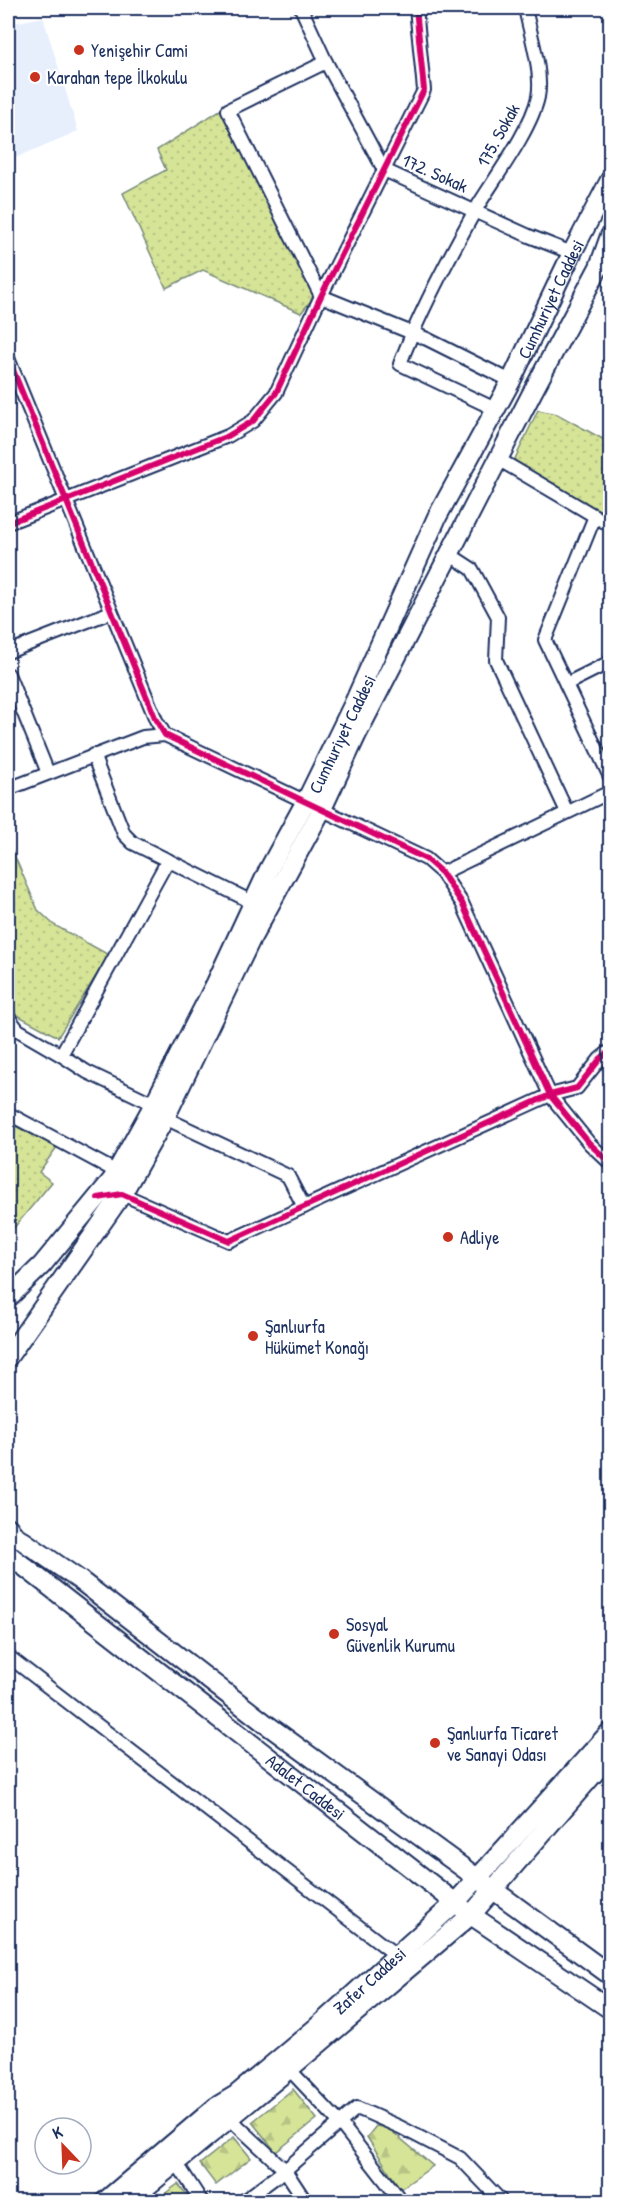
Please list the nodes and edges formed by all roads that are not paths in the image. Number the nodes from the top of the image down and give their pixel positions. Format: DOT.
graph roads {
  1 [pos="301,8"];
  2 [pos="416,8"];
  3 [pos="525,8"];
  4 [pos="326,62"];
  5 [pos="384,170"];
  6 [pos="610,180"];
  7 [pos="476,210"];
  8 [pos="610,236"];
  9 [pos="572,253"];
  10 [pos="605,270"];
  11 [pos="321,296"];
  12 [pos="411,334"];
  13 [pos="8,363"];
  14 [pos="511,381"];
  15 [pos="495,409"];
  16 [pos="498,459"];
  17 [pos="66,498"];
  18 [pos="595,516"];
  19 [pos="8,523"];
  20 [pos="610,525"];
  21 [pos="449,554"];
  22 [pos="111,612"];
  23 [pos="8,652"];
  24 [pos="610,662"];
  25 [pos="8,674"];
  26 [pos="566,684"];
  27 [pos="165,735"];
  28 [pos="93,755"];
  29 [pos="48,772"];
  30 [pos="610,777"];
  31 [pos="8,789"];
  32 [pos="610,792"];
  33 [pos="306,801"];
  34 [pos="322,809"];
  35 [pos="567,812"];
  36 [pos="168,860"];
  37 [pos="442,873"];
  38 [pos="254,903"];
  39 [pos="8,1017"];
  40 [pos="610,1051"];
  41 [pos="61,1055"];
  42 [pos="550,1095"];
  43 [pos="160,1111"];
  44 [pos="8,1118"];
  45 [pos="610,1162"];
  46 [pos="117,1172"];
  47 [pos="122,1194"];
  48 [pos="98,1198"];
  49 [pos="304,1207"];
  50 [pos="8,1299"];
  51 [pos="8,1357"];
  52 [pos="8,1527"];
  53 [pos="8,1554"];
  54 [pos="8,1656"];
  55 [pos="610,1732"];
  56 [pos="610,1755"];
  57 [pos="477,1878"];
  58 [pos="493,1890"];
  59 [pos="455,1903"];
  60 [pos="471,1915"];
  61 [pos="404,1961"];
  62 [pos="610,1976"];
  63 [pos="610,2009"];
  64 [pos="289,2069"];
  65 [pos="223,2112"];
  66 [pos="339,2123"];
  67 [pos="176,2162"];
  68 [pos="285,2170"];
  69 [pos="104,2202"];
  70 [pos="128,2202"];
  71 [pos="202,2202"];
  72 [pos="242,2202"];
  73 [pos="306,2202"];
  74 [pos="402,2202"];
  75 [pos="502,2202"];
  1 -- 4 [label="street, 172. Sokak"];
  2 -- 5 [label="street"];
  3 -- 7 [label="street, 175. Sokak"];
  4 -- 5 [label="street, 172. Sokak"];
  4 -- 11 [label="street"];
  5 -- 7 [label="street, 172. Sokak"];
  5 -- 11 [label="street"];
  6 -- 9 [label="main road, Cumhuriyet Caddesi"];
  7 -- 9 [label="street, 172. Sokak"];
  7 -- 12 [label="street, 175. Sokak"];
  8 -- 10 [label="main road, Cumhuriyet Caddesi"];
  9 -- 14 [label="main road, Cumhuriyet Caddesi"];
  10 -- 16 [label="main road, Cumhuriyet Caddesi"];
  11 -- 12 [label="street"];
  11 -- 17 [label="street"];
  12 -- 14 [label="street"];
  12 -- 15 [label="street, 175. Sokak"];
  13 -- 17 [label="street"];
  14 -- 15 [label="main road, Cumhuriyet Caddesi"];
  15 -- 33 [label="main road, Cumhuriyet Caddesi"];
  16 -- 18 [label="street"];
  16 -- 21 [label="main road, Cumhuriyet Caddesi"];
  17 -- 19 [label="street"];
  17 -- 22 [label="street"];
  18 -- 20 [label="street"];
  18 -- 26 [label="street"];
  21 -- 34 [label="main road, Cumhuriyet Caddesi"];
  21 -- 35 [label="street"];
  22 -- 23 [label="street"];
  22 -- 27 [label="street"];
  24 -- 26 [label="street"];
  25 -- 29 [label="street"];
  26 -- 30 [label="street"];
  27 -- 28 [label="street"];
  27 -- 33 [label="street"];
  28 -- 29 [label="street"];
  28 -- 36 [label="street"];
  29 -- 31 [label="street"];
  32 -- 35 [label="street"];
  33 -- 34 [label="street"];
  33 -- 38 [label="main road, Cumhuriyet Caddesi"];
  34 -- 37 [label="street"];
  34 -- 43 [label="main road, Cumhuriyet Caddesi"];
  35 -- 37 [label="street"];
  36 -- 38 [label="street"];
  36 -- 41 [label="street"];
  37 -- 42 [label="street"];
  38 -- 43 [label="main road, Cumhuriyet Caddesi"];
  39 -- 41 [label="street"];
  40 -- 42 [label="street"];
  41 -- 43 [label="street"];
  42 -- 45 [label="street"];
  42 -- 49 [label="street"];
  43 -- 46 [label="main road, Cumhuriyet Caddesi"];
  43 -- 47 [label="main road, Cumhuriyet Caddesi"];
  43 -- 49 [label="street"];
  44 -- 46 [label="street"];
  46 -- 48 [label="main road, Cumhuriyet Caddesi"];
  47 -- 48 [label="street"];
  47 -- 49 [label="street"];
  47 -- 51 [label="main road, Cumhuriyet Caddesi"];
  48 -- 50 [label="main road, Cumhuriyet Caddesi"];
  52 -- 57 [label="main road, Adalet Caddesi"];
  53 -- 59 [label="main road, Adalet Caddesi"];
  54 -- 61 [label="street"];
  55 -- 57 [label="main road, Zafer Caddesi"];
  56 -- 58 [label="main road, Zafer Caddesi"];
  57 -- 58 [label="main road, Adalet Caddesi"];
  57 -- 59 [label="main road, Zafer Caddesi"];
  58 -- 60 [label="main road, Zafer Caddesi"];
  58 -- 62 [label="main road, Adalet Caddesi"];
  59 -- 60 [label="main road, Adalet Caddesi"];
  59 -- 61 [label="main road, Zafer Caddesi"];
  60 -- 61 [label="main road, Zafer Caddesi"];
  60 -- 63 [label="main road, Adalet Caddesi"];
  61 -- 64 [label="main road, Zafer Caddesi"];
  61 -- 65 [label="main road, Zafer Caddesi"];
  64 -- 65 [label="main road, Zafer Caddesi"];
  64 -- 66 [label="street"];
  65 -- 67 [label="main road, Zafer Caddesi"];
  65 -- 68 [label="street"];
  65 -- 69 [label="main road, Zafer Caddesi"];
  66 -- 68 [label="street"];
  66 -- 74 [label="street"];
  66 -- 75 [label="street"];
  67 -- 70 [label="main road, Zafer Caddesi"];
  67 -- 71 [label="street"];
  68 -- 72 [label="street"];
  68 -- 73 [label="street"];
}
